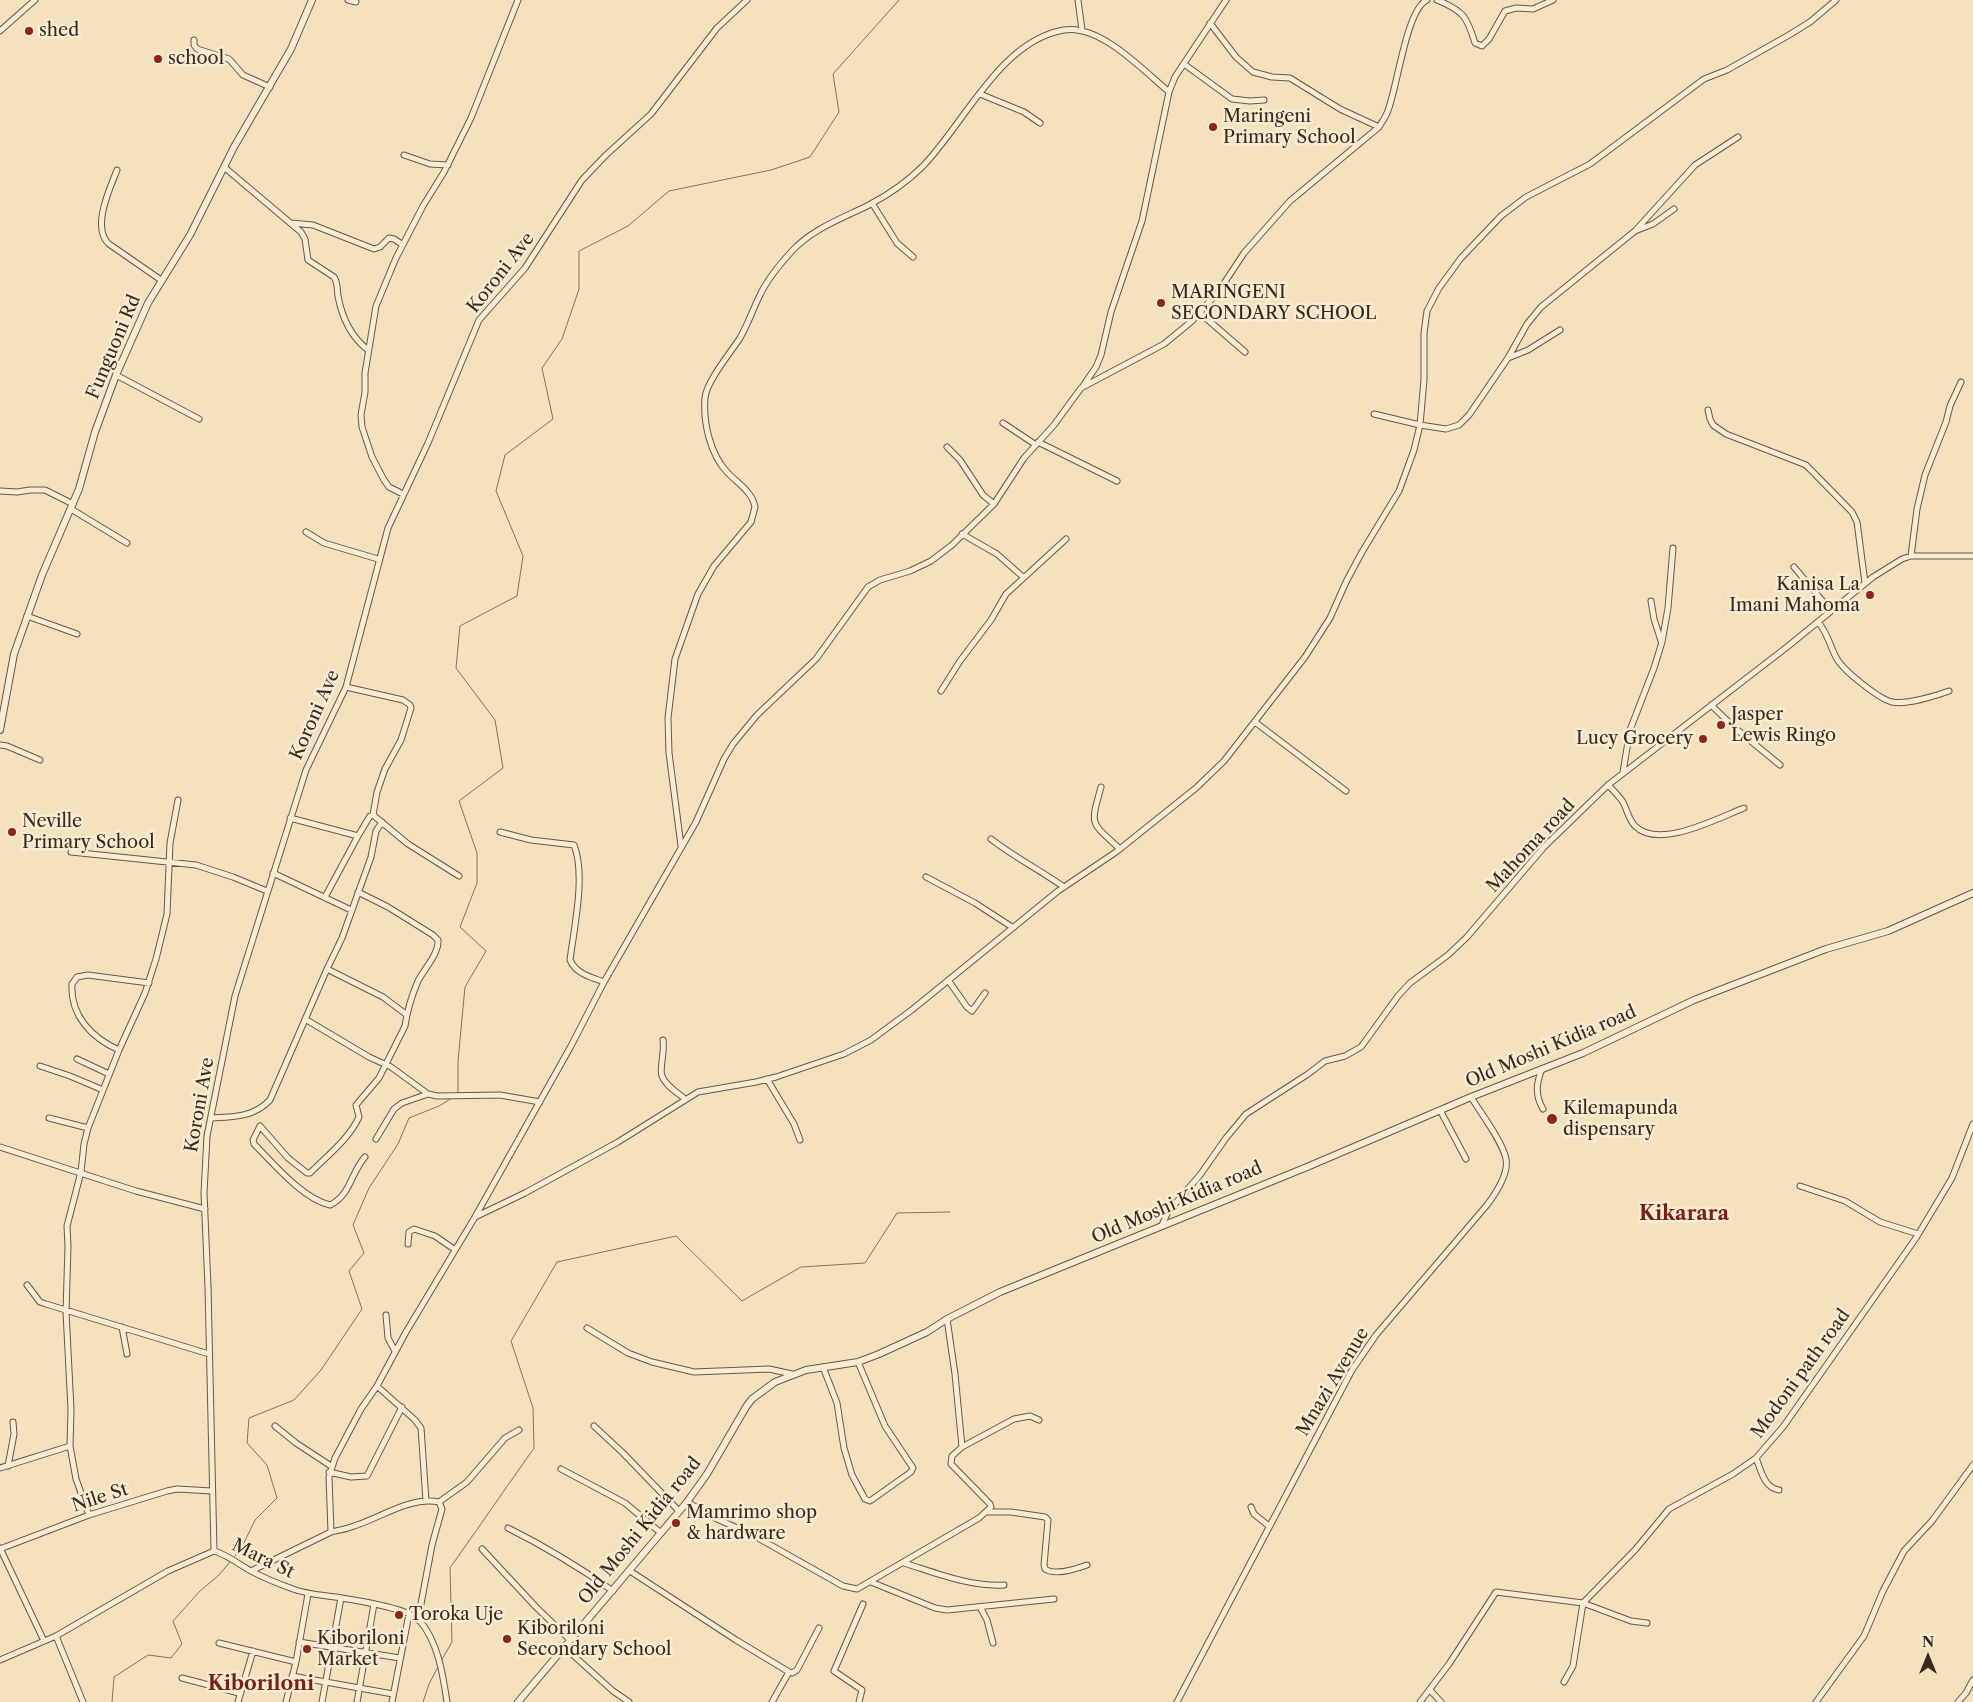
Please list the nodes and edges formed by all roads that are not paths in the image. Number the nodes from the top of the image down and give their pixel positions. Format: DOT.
graph roads {
  1 [pos="36,0"];
  2 [pos="312,0"];
  3 [pos="348,0"];
  4 [pos="518,0"];
  5 [pos="747,0"];
  6 [pos="1078,0"];
  7 [pos="1226,0"];
  8 [pos="1427,0"];
  9 [pos="1437,0"];
  10 [pos="1553,0"];
  11 [pos="1836,0"];
  12 [pos="356,2"];
  13 [pos="1210,23"];
  14 [pos="1082,30"];
  15 [pos="0,31"];
  16 [pos="194,40"];
  17 [pos="1184,64"];
  18 [pos="270,87"];
  19 [pos="1169,92"];
  20 [pos="980,94"];
  21 [pos="1264,100"];
  22 [pos="1040,123"];
  23 [pos="1379,127"];
  24 [pos="1738,137"];
  25 [pos="404,155"];
  26 [pos="448,165"];
  27 [pos="224,166"];
  28 [pos="117,170"];
  29 [pos="872,203"];
  30 [pos="1674,209"];
  31 [pos="290,222"];
  32 [pos="1635,231"];
  33 [pos="403,245"];
  34 [pos="913,257"];
  35 [pos="161,280"];
  36 [pos="1200,314"];
  37 [pos="1560,330"];
  38 [pos="368,350"];
  39 [pos="1245,352"];
  40 [pos="1508,358"];
  41 [pos="116,375"];
  42 [pos="1961,382"];
  43 [pos="1081,388"];
  44 [pos="1708,410"];
  45 [pos="1374,414"];
  46 [pos="198,419"];
  47 [pos="1003,423"];
  48 [pos="1420,425"];
  49 [pos="1037,444"];
  50 [pos="947,447"];
  51 [pos="1117,481"];
  52 [pos="0,491"];
  53 [pos="403,494"];
  54 [pos="994,504"];
  55 [pos="72,506"];
  56 [pos="306,532"];
  57 [pos="962,534"];
  58 [pos="1066,539"];
  59 [pos="127,543"];
  60 [pos="1673,548"];
  61 [pos="1911,556"];
  62 [pos="1973,556"];
  63 [pos="378,559"];
  64 [pos="1794,566"];
  65 [pos="1023,577"];
  66 [pos="1865,584"];
  67 [pos="1651,602"];
  68 [pos="1831,611"];
  69 [pos="28,616"];
  70 [pos="1818,622"];
  71 [pos="77,634"];
  72 [pos="1662,642"];
  73 [pos="346,687"];
  74 [pos="941,691"];
  75 [pos="1949,691"];
  76 [pos="1711,705"];
  77 [pos="1255,722"];
  78 [pos="0,725"];
  79 [pos="0,730"];
  80 [pos="0,745"];
  81 [pos="40,760"];
  82 [pos="1780,765"];
  83 [pos="1623,772"];
  84 [pos="1608,785"];
  85 [pos="1100,787"];
  86 [pos="1346,791"];
  87 [pos="178,800"];
  88 [pos="1744,808"];
  89 [pos="373,815"];
  90 [pos="290,818"];
  91 [pos="382,822"];
  92 [pos="500,832"];
  93 [pos="358,836"];
  94 [pos="990,840"];
  95 [pos="680,846"];
  96 [pos="1120,849"];
  97 [pos="71,852"];
  98 [pos="168,862"];
  99 [pos="273,873"];
  100 [pos="459,876"];
  101 [pos="926,877"];
  102 [pos="1064,886"];
  103 [pos="266,891"];
  104 [pos="358,892"];
  105 [pos="1973,893"];
  106 [pos="326,896"];
  107 [pos="351,910"];
  108 [pos="1012,927"];
  109 [pos="326,969"];
  110 [pos="948,980"];
  111 [pos="604,982"];
  112 [pos="149,983"];
  113 [pos="986,993"];
  114 [pos="407,1015"];
  115 [pos="305,1019"];
  116 [pos="663,1040"];
  117 [pos="119,1050"];
  118 [pos="77,1059"];
  119 [pos="385,1064"];
  120 [pos="40,1066"];
  121 [pos="1542,1068"];
  122 [pos="109,1074"];
  123 [pos="767,1079"];
  124 [pos="103,1090"];
  125 [pos="428,1094"];
  126 [pos="1471,1097"];
  127 [pos="685,1099"];
  128 [pos="540,1102"];
  129 [pos="1543,1109"];
  130 [pos="1440,1110"];
  131 [pos="49,1118"];
  132 [pos="212,1118"];
  133 [pos="1973,1124"];
  134 [pos="88,1128"];
  135 [pos="376,1139"];
  136 [pos="800,1140"];
  137 [pos="0,1146"];
  138 [pos="365,1157"];
  139 [pos="1466,1158"];
  140 [pos="81,1172"];
  141 [pos="1800,1186"];
  142 [pos="204,1209"];
  143 [pos="474,1217"];
  144 [pos="1162,1225"];
  145 [pos="1918,1234"];
  146 [pos="408,1244"];
  147 [pos="454,1249"];
  148 [pos="27,1285"];
  149 [pos="66,1312"];
  150 [pos="386,1314"];
  151 [pos="947,1320"];
  152 [pos="122,1327"];
  153 [pos="587,1328"];
  154 [pos="395,1352"];
  155 [pos="126,1354"];
  156 [pos="209,1354"];
  157 [pos="858,1362"];
  158 [pos="823,1367"];
  159 [pos="792,1374"];
  160 [pos="377,1386"];
  161 [pos="402,1407"];
  162 [pos="1039,1420"];
  163 [pos="13,1422"];
  164 [pos="275,1426"];
  165 [pos="594,1426"];
  166 [pos="518,1430"];
  167 [pos="70,1446"];
  168 [pos="962,1447"];
  169 [pos="1756,1458"];
  170 [pos="1973,1465"];
  171 [pos="8,1466"];
  172 [pos="331,1466"];
  173 [pos="0,1468"];
  174 [pos="561,1468"];
  175 [pos="329,1472"];
  176 [pos="1779,1490"];
  177 [pos="212,1491"];
  178 [pos="426,1501"];
  179 [pos="439,1502"];
  180 [pos="687,1502"];
  181 [pos="1251,1508"];
  182 [pos="679,1511"];
  183 [pos="987,1512"];
  184 [pos="89,1515"];
  185 [pos="1269,1526"];
  186 [pos="508,1528"];
  187 [pos="331,1532"];
  188 [pos="661,1533"];
  189 [pos="0,1548"];
  190 [pos="482,1549"];
  191 [pos="214,1551"];
  192 [pos="904,1563"];
  193 [pos="1087,1565"];
  194 [pos="251,1571"];
  195 [pos="630,1571"];
  196 [pos="871,1582"];
  197 [pos="1004,1585"];
  198 [pos="613,1591"];
  199 [pos="308,1594"];
  200 [pos="341,1598"];
  201 [pos="1054,1600"];
  202 [pos="1583,1603"];
  203 [pos="374,1604"];
  204 [pos="864,1604"];
  205 [pos="980,1607"];
  206 [pos="409,1614"];
  207 [pos="418,1620"];
  208 [pos="1647,1623"];
  209 [pos="819,1628"];
  210 [pos="56,1636"];
  211 [pos="570,1640"];
  212 [pos="44,1642"];
  213 [pos="299,1642"];
  214 [pos="219,1643"];
  215 [pos="993,1644"];
  216 [pos="333,1647"];
  217 [pos="564,1647"];
  218 [pos="252,1651"];
  219 [pos="366,1652"];
  220 [pos="400,1658"];
  221 [pos="0,1660"];
  222 [pos="296,1662"];
  223 [pos="789,1672"];
  224 [pos="292,1676"];
  225 [pos="182,1678"];
  226 [pos="1973,1680"];
  227 [pos="327,1682"];
  228 [pos="1564,1682"];
  229 [pos="360,1688"];
  230 [pos="1430,1690"];
  231 [pos="239,1693"];
  232 [pos="393,1694"];
  233 [pos="83,1702"];
  234 [pos="238,1702"];
  235 [pos="286,1702"];
  236 [pos="322,1702"];
  237 [pos="357,1702"];
  238 [pos="392,1702"];
  239 [pos="447,1702"];
  240 [pos="518,1702"];
  241 [pos="629,1702"];
  242 [pos="772,1702"];
  243 [pos="859,1702"];
  244 [pos="1177,1702"];
  245 [pos="1420,1702"];
  246 [pos="1441,1702"];
  247 [pos="1816,1702"];
  248 [pos="1958,1702"];
  1 -- 15 [label="street"];
  2 -- 18 [label="street, Funguoni Rd"];
  3 -- 12 [label="street"];
  4 -- 26 [label="street"];
  5 -- 53 [label="street, Koroni Ave"];
  6 -- 14 [label="street"];
  7 -- 13 [label="street"];
  8 -- 23 [label="street"];
  9 -- 10 [label="street"];
  11 -- 48 [label="street"];
  13 -- 17 [label="street"];
  13 -- 23 [label="street"];
  14 -- 19 [label="street"];
  14 -- 20 [label="street"];
  16 -- 18 [label="street"];
  17 -- 19 [label="street"];
  17 -- 21 [label="street"];
  18 -- 27 [label="street, Funguoni Rd"];
  19 -- 43 [label="street"];
  20 -- 22 [label="street"];
  20 -- 29 [label="street"];
  23 -- 36 [label="street"];
  24 -- 32 [label="street"];
  25 -- 26 [label="street"];
  26 -- 33 [label="street"];
  27 -- 31 [label="street"];
  27 -- 35 [label="street, Funguoni Rd"];
  28 -- 35 [label="street"];
  29 -- 34 [label="street"];
  29 -- 95 [label="street"];
  30 -- 32 [label="street"];
  31 -- 33 [label="street"];
  31 -- 38 [label="street"];
  32 -- 40 [label="street"];
  33 -- 38 [label="street"];
  35 -- 41 [label="street, Funguoni Rd"];
  36 -- 39 [label="street"];
  36 -- 43 [label="street"];
  37 -- 40 [label="street"];
  38 -- 53 [label="street"];
  40 -- 48 [label="street"];
  41 -- 46 [label="street"];
  41 -- 55 [label="street, Funguoni Rd"];
  42 -- 61 [label="street"];
  43 -- 49 [label="street"];
  44 -- 66 [label="street"];
  45 -- 48 [label="street"];
  47 -- 49 [label="street"];
  48 -- 77 [label="street"];
  49 -- 51 [label="street"];
  49 -- 54 [label="street"];
  50 -- 54 [label="street"];
  52 -- 55 [label="street"];
  53 -- 63 [label="street, Koroni Ave"];
  54 -- 57 [label="street"];
  55 -- 59 [label="street"];
  55 -- 69 [label="street, Funguoni Rd"];
  56 -- 63 [label="street"];
  57 -- 65 [label="street"];
  57 -- 95 [label="street"];
  58 -- 65 [label="street"];
  60 -- 72 [label="street"];
  61 -- 62 [label="street, Mahoma road"];
  61 -- 66 [label="street, Mahoma road"];
  63 -- 73 [label="street, Koroni Ave"];
  64 -- 68 [label="street"];
  65 -- 74 [label="street"];
  66 -- 68 [label="street, Mahoma road"];
  67 -- 72 [label="street"];
  68 -- 70 [label="street, Mahoma road"];
  69 -- 71 [label="street"];
  69 -- 78 [label="street, Funguoni Rd"];
  70 -- 75 [label="street"];
  70 -- 76 [label="street, Mahoma road"];
  72 -- 83 [label="street"];
  73 -- 89 [label="street"];
  73 -- 90 [label="street, Koroni Ave"];
  76 -- 82 [label="street"];
  76 -- 83 [label="street, Mahoma road"];
  77 -- 86 [label="street"];
  77 -- 96 [label="street"];
  78 -- 79 [label="street, Funguoni Rd"];
  80 -- 81 [label="street"];
  83 -- 84 [label="street, Mahoma road"];
  84 -- 88 [label="street"];
  84 -- 144 [label="street, Mahoma road"];
  85 -- 96 [label="street"];
  87 -- 98 [label="street"];
  89 -- 91 [label="street"];
  89 -- 93 [label="street"];
  90 -- 93 [label="street"];
  90 -- 99 [label="street, Koroni Ave"];
  91 -- 100 [label="street"];
  91 -- 104 [label="street"];
  92 -- 111 [label="street"];
  93 -- 106 [label="street"];
  94 -- 102 [label="street"];
  95 -- 111 [label="street"];
  96 -- 102 [label="street"];
  97 -- 98 [label="street"];
  98 -- 103 [label="street"];
  98 -- 112 [label="street"];
  99 -- 103 [label="street, Koroni Ave"];
  99 -- 106 [label="street"];
  101 -- 108 [label="street"];
  102 -- 108 [label="street"];
  103 -- 132 [label="street, Koroni Ave"];
  104 -- 107 [label="street"];
  104 -- 114 [label="street"];
  105 -- 121 [label="street, Old Moshi Kidia road"];
  106 -- 107 [label="street"];
  107 -- 109 [label="street"];
  108 -- 110 [label="street"];
  109 -- 114 [label="street"];
  109 -- 115 [label="street"];
  110 -- 113 [label="street"];
  110 -- 123 [label="street"];
  111 -- 128 [label="street"];
  112 -- 117 [label="street"];
  112 -- 117 [label="street"];
  114 -- 119 [label="street"];
  115 -- 119 [label="street"];
  115 -- 132 [label="street"];
  116 -- 127 [label="street"];
  117 -- 122 [label="street"];
  118 -- 122 [label="street"];
  119 -- 125 [label="street"];
  119 -- 138 [label="street"];
  120 -- 124 [label="street"];
  121 -- 126 [label="street, Old Moshi Kidia road"];
  121 -- 129 [label="street"];
  122 -- 124 [label="street"];
  123 -- 127 [label="street"];
  123 -- 136 [label="street"];
  124 -- 134 [label="street"];
  125 -- 128 [label="street"];
  125 -- 135 [label="street"];
  126 -- 130 [label="street, Old Moshi Kidia road"];
  126 -- 185 [label="street, Mnazi Avenue"];
  127 -- 143 [label="street"];
  128 -- 143 [label="street"];
  130 -- 139 [label="street"];
  130 -- 144 [label="street, Old Moshi Kidia road"];
  131 -- 134 [label="street"];
  132 -- 142 [label="street, Koroni Ave"];
  133 -- 145 [label="street, Modoni path road"];
  134 -- 140 [label="street"];
  137 -- 140 [label="street"];
  140 -- 142 [label="street"];
  140 -- 149 [label="street"];
  141 -- 145 [label="street"];
  142 -- 156 [label="street, Koroni Ave"];
  143 -- 147 [label="street"];
  144 -- 151 [label="street, Old Moshi Kidia road"];
  145 -- 169 [label="street, Modoni path road"];
  146 -- 147 [label="street"];
  147 -- 154 [label="street"];
  148 -- 149 [label="street"];
  149 -- 152 [label="street"];
  149 -- 167 [label="street"];
  150 -- 154 [label="street"];
  151 -- 157 [label="street, Old Moshi Kidia road"];
  151 -- 168 [label="street"];
  152 -- 155 [label="street"];
  152 -- 156 [label="street"];
  153 -- 159 [label="street"];
  154 -- 160 [label="street"];
  156 -- 177 [label="street, Koroni Ave"];
  157 -- 158 [label="street, Old Moshi Kidia road"];
  157 -- 158 [label="street"];
  158 -- 159 [label="street, Old Moshi Kidia road"];
  159 -- 180 [label="street, Old Moshi Kidia road"];
  160 -- 161 [label="street"];
  160 -- 172 [label="street"];
  161 -- 175 [label="street"];
  161 -- 178 [label="street"];
  162 -- 168 [label="street"];
  163 -- 171 [label="street"];
  164 -- 172 [label="street"];
  165 -- 182 [label="street"];
  166 -- 179 [label="street"];
  167 -- 171 [label="street"];
  167 -- 184 [label="street"];
  168 -- 183 [label="street"];
  169 -- 176 [label="street"];
  169 -- 202 [label="street, Modoni path road"];
  170 -- 247 [label="street"];
  171 -- 173 [label="street"];
  172 -- 175 [label="street"];
  174 -- 188 [label="street"];
  175 -- 187 [label="street"];
  177 -- 184 [label="street, Nile St"];
  177 -- 191 [label="street, Koroni Ave"];
  178 -- 179 [label="street"];
  178 -- 187 [label="street"];
  179 -- 207 [label="street"];
  180 -- 182 [label="street, Old Moshi Kidia road"];
  180 -- 196 [label="street"];
  181 -- 185 [label="street"];
  182 -- 188 [label="street, Old Moshi Kidia road"];
  183 -- 192 [label="street"];
  183 -- 193 [label="street"];
  184 -- 189 [label="street, Nile St"];
  185 -- 244 [label="street, Mnazi Avenue"];
  186 -- 198 [label="street"];
  187 -- 194 [label="street"];
  188 -- 195 [label="street, Old Moshi Kidia road"];
  189 -- 212 [label="street"];
  190 -- 211 [label="street"];
  191 -- 194 [label="street, Mara St"];
  191 -- 210 [label="street, Mara St"];
  192 -- 196 [label="street"];
  192 -- 197 [label="street"];
  194 -- 199 [label="street, Mara St"];
  195 -- 198 [label="street, Old Moshi Kidia road"];
  195 -- 223 [label="street"];
  196 -- 205 [label="street"];
  198 -- 211 [label="street, Old Moshi Kidia road"];
  199 -- 200 [label="street, Mara St"];
  199 -- 213 [label="street"];
  200 -- 203 [label="street, Mara St"];
  200 -- 216 [label="street"];
  201 -- 205 [label="street"];
  202 -- 208 [label="street"];
  202 -- 228 [label="street"];
  202 -- 230 [label="street"];
  203 -- 206 [label="street, Mara St"];
  203 -- 219 [label="street"];
  204 -- 243 [label="street"];
  205 -- 215 [label="street"];
  206 -- 207 [label="street, Mara St"];
  206 -- 220 [label="street"];
  207 -- 239 [label="street, Mara St"];
  209 -- 223 [label="street"];
  210 -- 212 [label="street, Mara St"];
  210 -- 233 [label="street"];
  211 -- 217 [label="street, Old Moshi Kidia road"];
  212 -- 221 [label="street, Mara St"];
  213 -- 216 [label="street"];
  213 -- 222 [label="street"];
  214 -- 218 [label="street"];
  216 -- 219 [label="street"];
  216 -- 227 [label="street"];
  217 -- 240 [label="street, Old Moshi Kidia road"];
  217 -- 241 [label="street"];
  218 -- 222 [label="street"];
  218 -- 231 [label="street"];
  219 -- 220 [label="street"];
  219 -- 229 [label="street"];
  220 -- 232 [label="street"];
  222 -- 224 [label="street"];
  223 -- 242 [label="street"];
  224 -- 227 [label="street"];
  224 -- 235 [label="street"];
  225 -- 231 [label="street"];
  226 -- 248 [label="street"];
  227 -- 229 [label="street"];
  227 -- 236 [label="street"];
  229 -- 232 [label="street"];
  229 -- 237 [label="street"];
  230 -- 245 [label="street"];
  230 -- 246 [label="street"];
  231 -- 234 [label="street"];
  232 -- 238 [label="street"];
}
